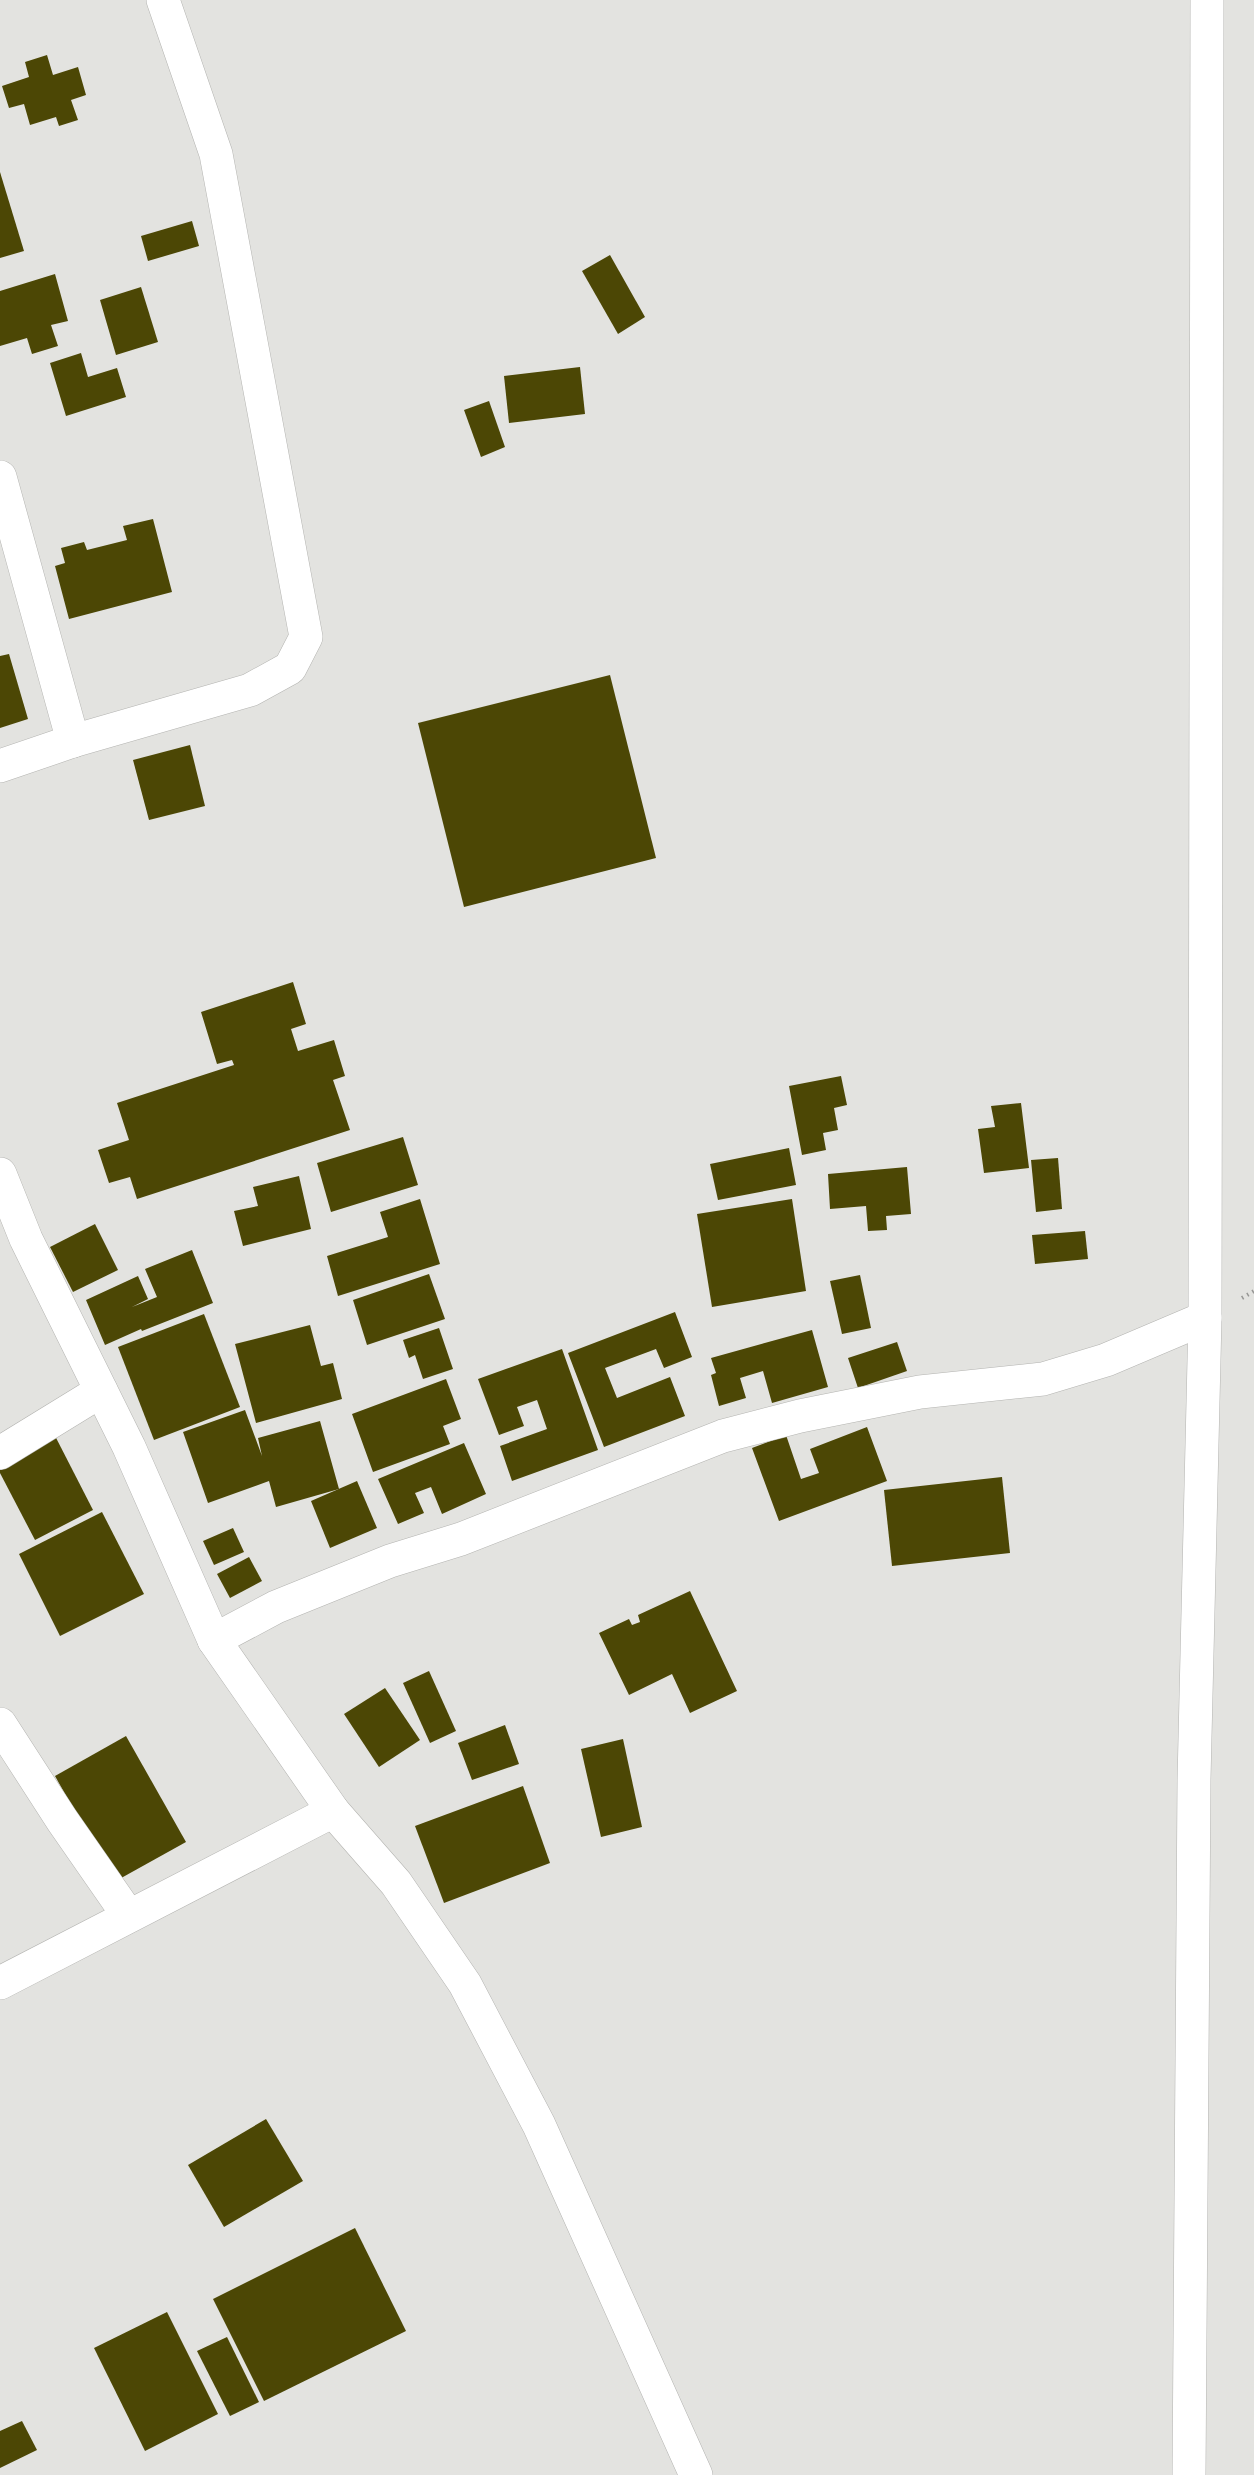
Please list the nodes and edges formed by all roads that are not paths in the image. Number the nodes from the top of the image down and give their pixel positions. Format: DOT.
graph roads {
  1 [pos="163,0"];
  2 [pos="1207,0"];
  3 [pos="0,477"];
  4 [pos="73,741"];
  5 [pos="0,765"];
  6 [pos="0,1174"];
  7 [pos="1205,1318"];
  8 [pos="101,1390"];
  9 [pos="0,1453"];
  10 [pos="214,1640"];
  11 [pos="0,1724"];
  12 [pos="333,1811"];
  13 [pos="128,1915"];
  14 [pos="0,1983"];
  15 [pos="696,2475"];
  16 [pos="1189,2475"];
  1 -- 4 [label="street"];
  2 -- 7 [label="street"];
  3 -- 4 [label="street"];
  4 -- 5 [label="street"];
  6 -- 8 [label="street"];
  7 -- 10 [label="street"];
  7 -- 16 [label="street"];
  8 -- 9 [label="street"];
  8 -- 10 [label="street"];
  10 -- 12 [label="street"];
  11 -- 13 [label="street"];
  12 -- 13 [label="street"];
  12 -- 15 [label="street"];
  13 -- 14 [label="street"];
}
